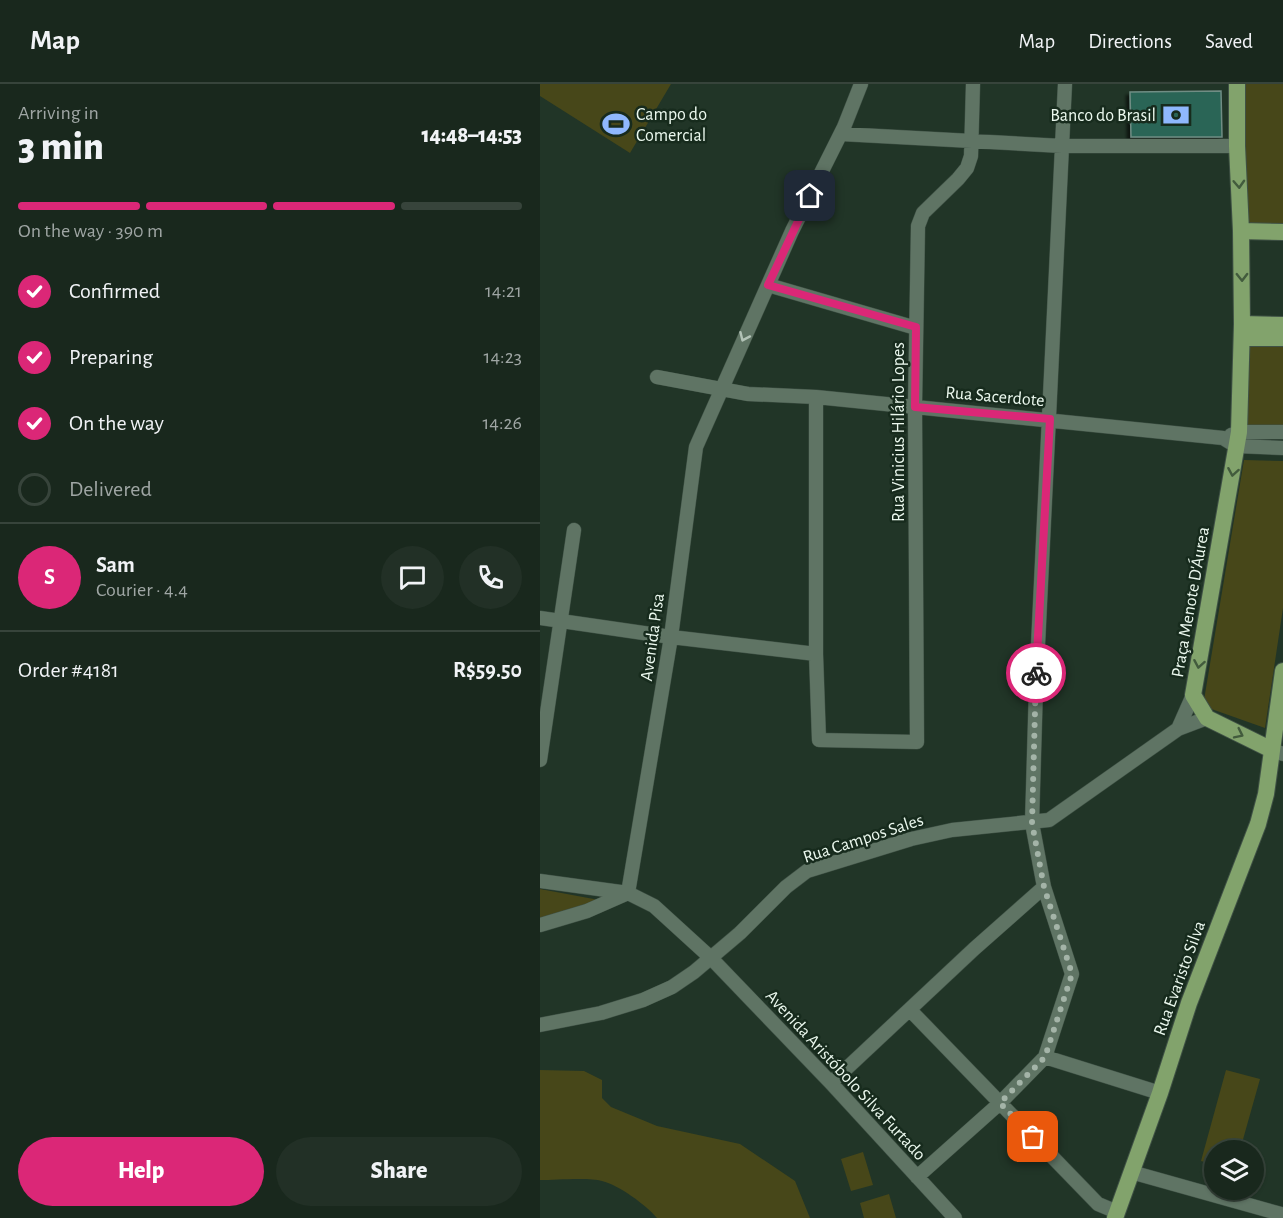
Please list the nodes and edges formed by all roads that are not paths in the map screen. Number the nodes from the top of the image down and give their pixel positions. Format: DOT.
graph roads {
  1 [pos="861,84"];
  2 [pos="973,84"];
  3 [pos="1065,84"];
  4 [pos="1237,84"];
  5 [pos="841,134"];
  6 [pos="972,142"];
  7 [pos="1062,146"];
  8 [pos="1237,146"];
  9 [pos="1241,225"];
  10 [pos="1283,232"];
  11 [pos="768,285"];
  12 [pos="1283,325"];
  13 [pos="916,327"];
  14 [pos="1242,331"];
  15 [pos="1283,338"];
  16 [pos="657,377"];
  17 [pos="721,390"];
  18 [pos="816,397"];
  19 [pos="915,407"];
  20 [pos="1050,419"];
  21 [pos="1283,432"];
  22 [pos="1233,439"];
  23 [pos="1283,448"];
  24 [pos="574,530"];
  25 [pos="540,618"];
  26 [pos="560,621"];
  27 [pos="671,637"];
  28 [pos="816,654"];
  29 [pos="1283,671"];
  30 [pos="1193,695"];
  31 [pos="1207,718"];
  32 [pos="1178,729"];
  33 [pos="1277,752"];
  34 [pos="540,760"];
  35 [pos="1032,823"];
  36 [pos="540,881"];
  37 [pos="1044,887"];
  38 [pos="628,893"];
  39 [pos="540,925"];
  40 [pos="711,957"];
  41 [pos="910,1010"];
  42 [pos="540,1025"];
  43 [pos="1045,1057"];
  44 [pos="831,1083"];
  45 [pos="1160,1093"];
  46 [pos="1000,1103"];
  47 [pos="1131,1172"];
  48 [pos="916,1177"];
  49 [pos="1281,1213"];
  50 [pos="1116,1215"];
  51 [pos="955,1218"];
  1 -- 5 [label="street, Avenida Pisa"];
  2 -- 6 [label="street, Rua Vinicius Hilário Lopes"];
  3 -- 7 [label="street"];
  4 -- 8 [label="main road, Praça Menote D'Áurea"];
  5 -- 6 [label="street"];
  5 -- 11 [label="street, Avenida Pisa"];
  6 -- 7 [label="street"];
  6 -- 13 [label="street, Rua Vinicius Hilário Lopes"];
  7 -- 8 [label="street"];
  7 -- 20 [label="street"];
  8 -- 9 [label="main road, Praça Menote D'Áurea, one-way"];
  9 -- 10 [label="main road"];
  9 -- 14 [label="main road, Praça Menote D'Áurea, one-way"];
  11 -- 13 [label="street"];
  11 -- 17 [label="street, Avenida Pisa, one-way"];
  12 -- 14 [label="main road"];
  13 -- 19 [label="street, Rua Vinicius Hilário Lopes"];
  14 -- 15 [label="main road"];
  14 -- 22 [label="main road, Praça Menote D'Áurea"];
  16 -- 17 [label="street, Rua Sacerdote"];
  17 -- 18 [label="street, Rua Sacerdote"];
  17 -- 27 [label="street, Avenida Pisa"];
  18 -- 19 [label="street, Rua Sacerdote"];
  18 -- 28 [label="street"];
  19 -- 20 [label="street, Rua Sacerdote"];
  19 -- 28 [label="street, Rua Vinicius Hilário Lopes"];
  20 -- 22 [label="street, Rua Sacerdote"];
  20 -- 35 [label="street"];
  21 -- 22 [label="street"];
  22 -- 23 [label="street"];
  22 -- 30 [label="main road, Praça Menote D'Áurea, one-way"];
  24 -- 26 [label="street"];
  25 -- 26 [label="street"];
  26 -- 27 [label="street"];
  26 -- 34 [label="street"];
  27 -- 28 [label="street"];
  27 -- 38 [label="street, Avenida Pisa"];
  29 -- 33 [label="main road"];
  30 -- 31 [label="main road, Praça Menote D'Áurea"];
  30 -- 32 [label="street"];
  31 -- 32 [label="street, Rua Campos Sales"];
  31 -- 33 [label="main road, one-way"];
  32 -- 35 [label="street, Rua Campos Sales"];
  33 -- 45 [label="main road, Rua Evaristo Silva"];
  35 -- 37 [label="street"];
  35 -- 40 [label="street, Rua Campos Sales"];
  36 -- 38 [label="street, Avenida Aristóbolo Silva Furtado"];
  37 -- 41 [label="street"];
  37 -- 43 [label="street"];
  38 -- 39 [label="street"];
  38 -- 40 [label="street, Avenida Aristóbolo Silva Furtado"];
  40 -- 42 [label="street, Rua Campos Sales"];
  40 -- 44 [label="street, Avenida Aristóbolo Silva Furtado"];
  41 -- 44 [label="street"];
  41 -- 46 [label="street"];
  43 -- 45 [label="street"];
  43 -- 46 [label="street"];
  44 -- 48 [label="street, Avenida Aristóbolo Silva Furtado"];
  45 -- 47 [label="main road, Rua Evaristo Silva"];
  46 -- 48 [label="street"];
  46 -- 50 [label="street"];
  47 -- 49 [label="street"];
  47 -- 50 [label="main road, Rua Evaristo Silva"];
  48 -- 51 [label="street, Avenida Aristóbolo Silva Furtado"];
}
